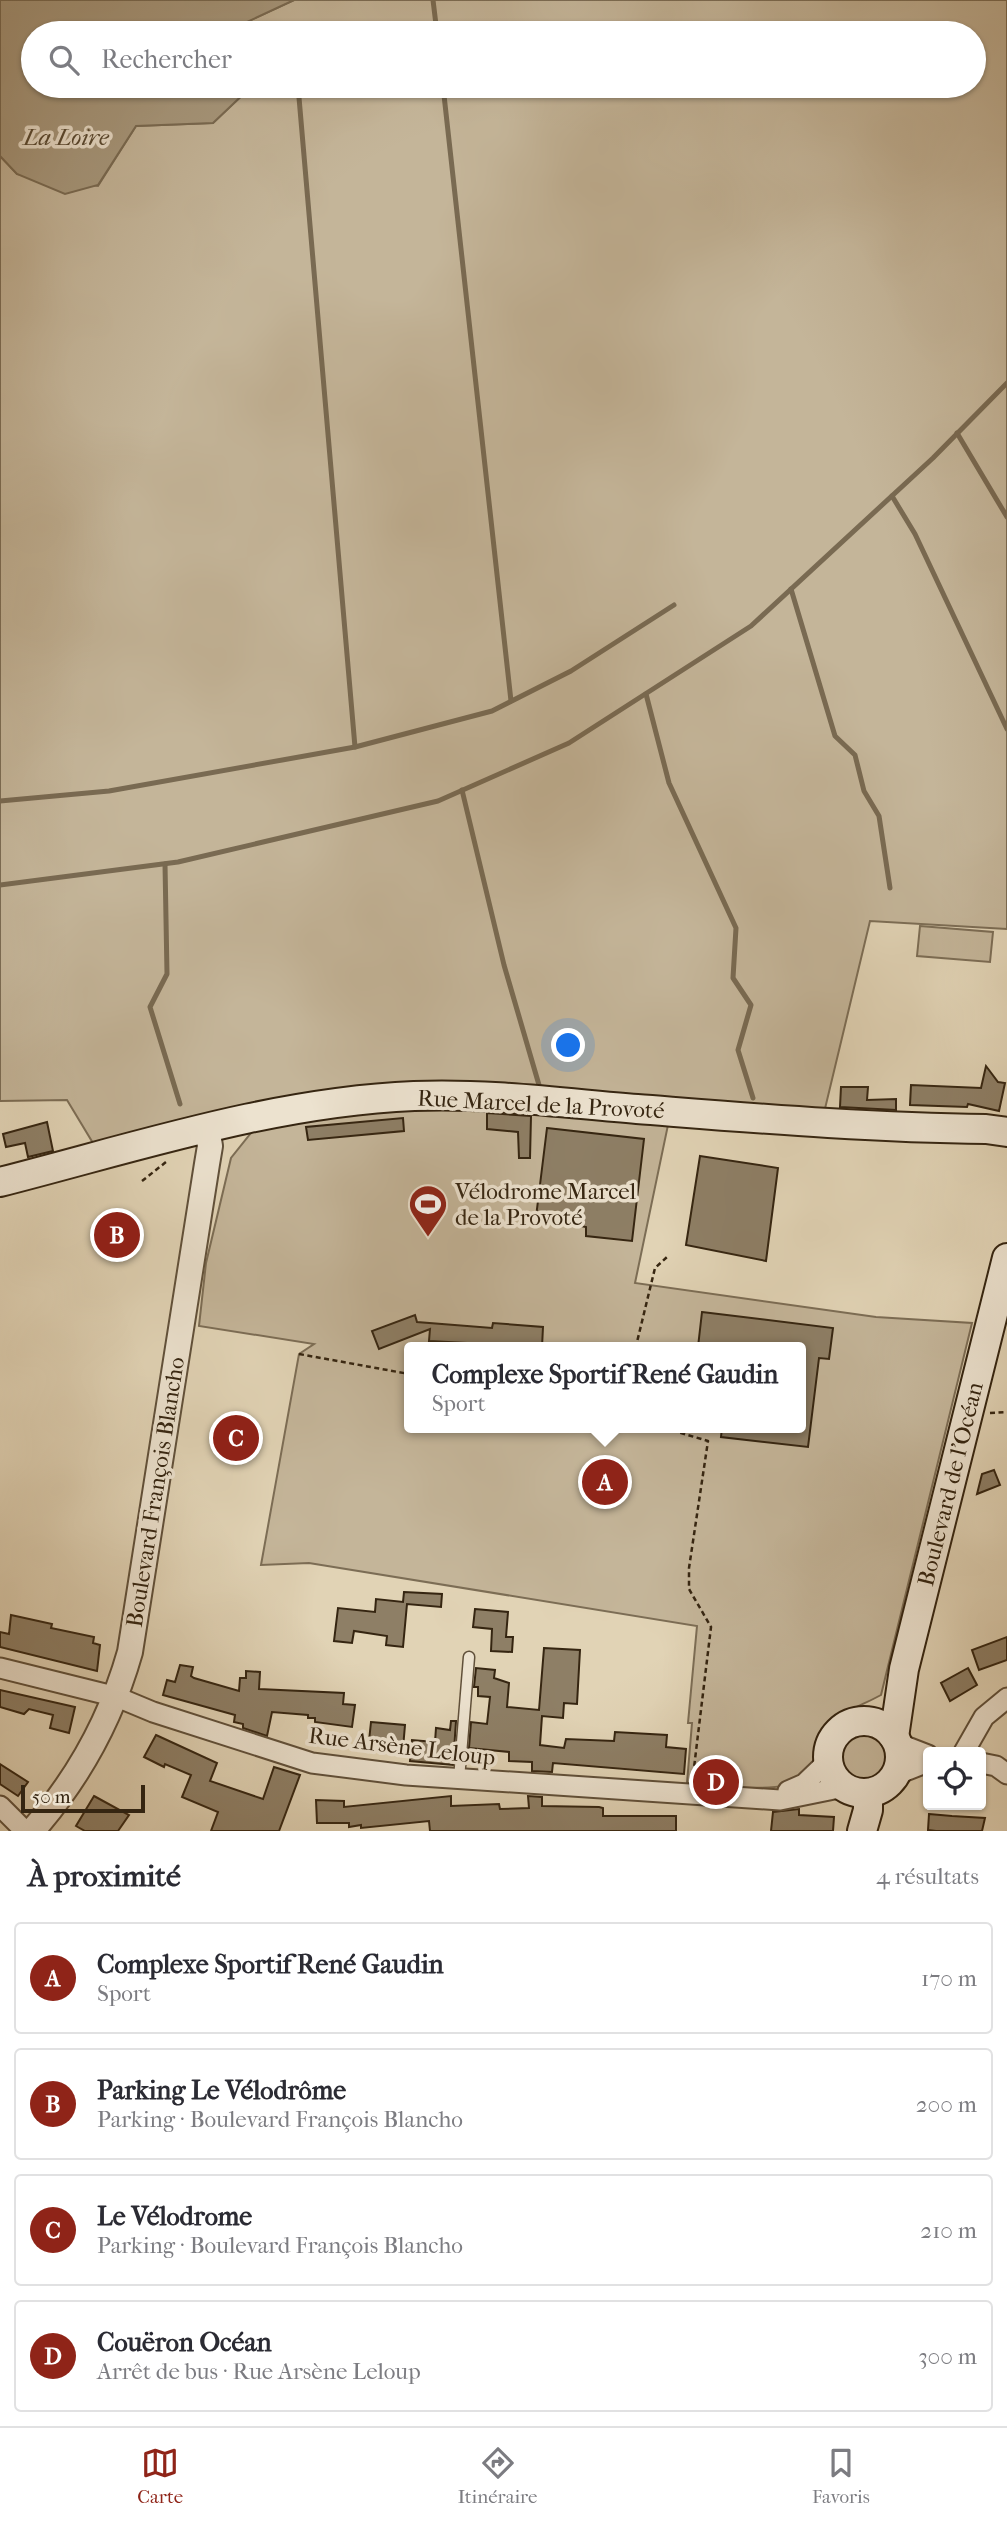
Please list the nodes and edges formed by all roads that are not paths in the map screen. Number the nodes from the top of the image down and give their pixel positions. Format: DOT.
graph roads {
  1 [pos="207,1128"];
  2 [pos="1007,1132"];
  3 [pos="0,1182"];
  4 [pos="1007,1258"];
  5 [pos="469,1657"];
  6 [pos="0,1668"];
  7 [pos="904,1669"];
  8 [pos="117,1697"];
  9 [pos="1007,1698"];
  10 [pos="865,1721"];
  11 [pos="896,1740"];
  12 [pos="967,1747"];
  13 [pos="923,1753"];
  14 [pos="828,1761"];
  15 [pos="923,1764"];
  16 [pos="986,1764"];
  17 [pos="1007,1774"];
  18 [pos="895,1775"];
  19 [pos="459,1779"];
  20 [pos="856,1790"];
  21 [pos="771,1798"];
  22 [pos="0,1806"];
  23 [pos="25,1831"];
  24 [pos="32,1831"];
  25 [pos="862,1831"];
  1 -- 2 [label="main road, Rue Marcel de la Provoté"];
  1 -- 3 [label="main road, Rue Marcel de la Provoté"];
  1 -- 8 [label="street, Boulevard François Blancho"];
  4 -- 7 [label="main road, Boulevard de l'Océan"];
  5 -- 19 [label="lane"];
  6 -- 8 [label="street, Rue Arsène Leloup"];
  7 -- 10 [label="main road, Boulevard de l'Océan"];
  7 -- 11 [label="main road, Boulevard de l'Océan"];
  8 -- 19 [label="street, Rue Arsène Leloup"];
  8 -- 24 [label="street, Boulevard François Blancho"];
  9 -- 12 [label="street"];
  10 -- 11 [label="main road"];
  10 -- 14 [label="main road"];
  11 -- 13 [label="street"];
  11 -- 18 [label="main road"];
  14 -- 20 [label="main road"];
  14 -- 21 [label="street, Rue Arsène Leloup"];
  15 -- 18 [label="street"];
  16 -- 17 [label="street"];
  18 -- 20 [label="main road"];
  19 -- 21 [label="street, Rue Arsène Leloup"];
  20 -- 21 [label="street, Rue Arsène Leloup"];
  20 -- 25 [label="main road"];
  22 -- 23 [label="street"];
}
